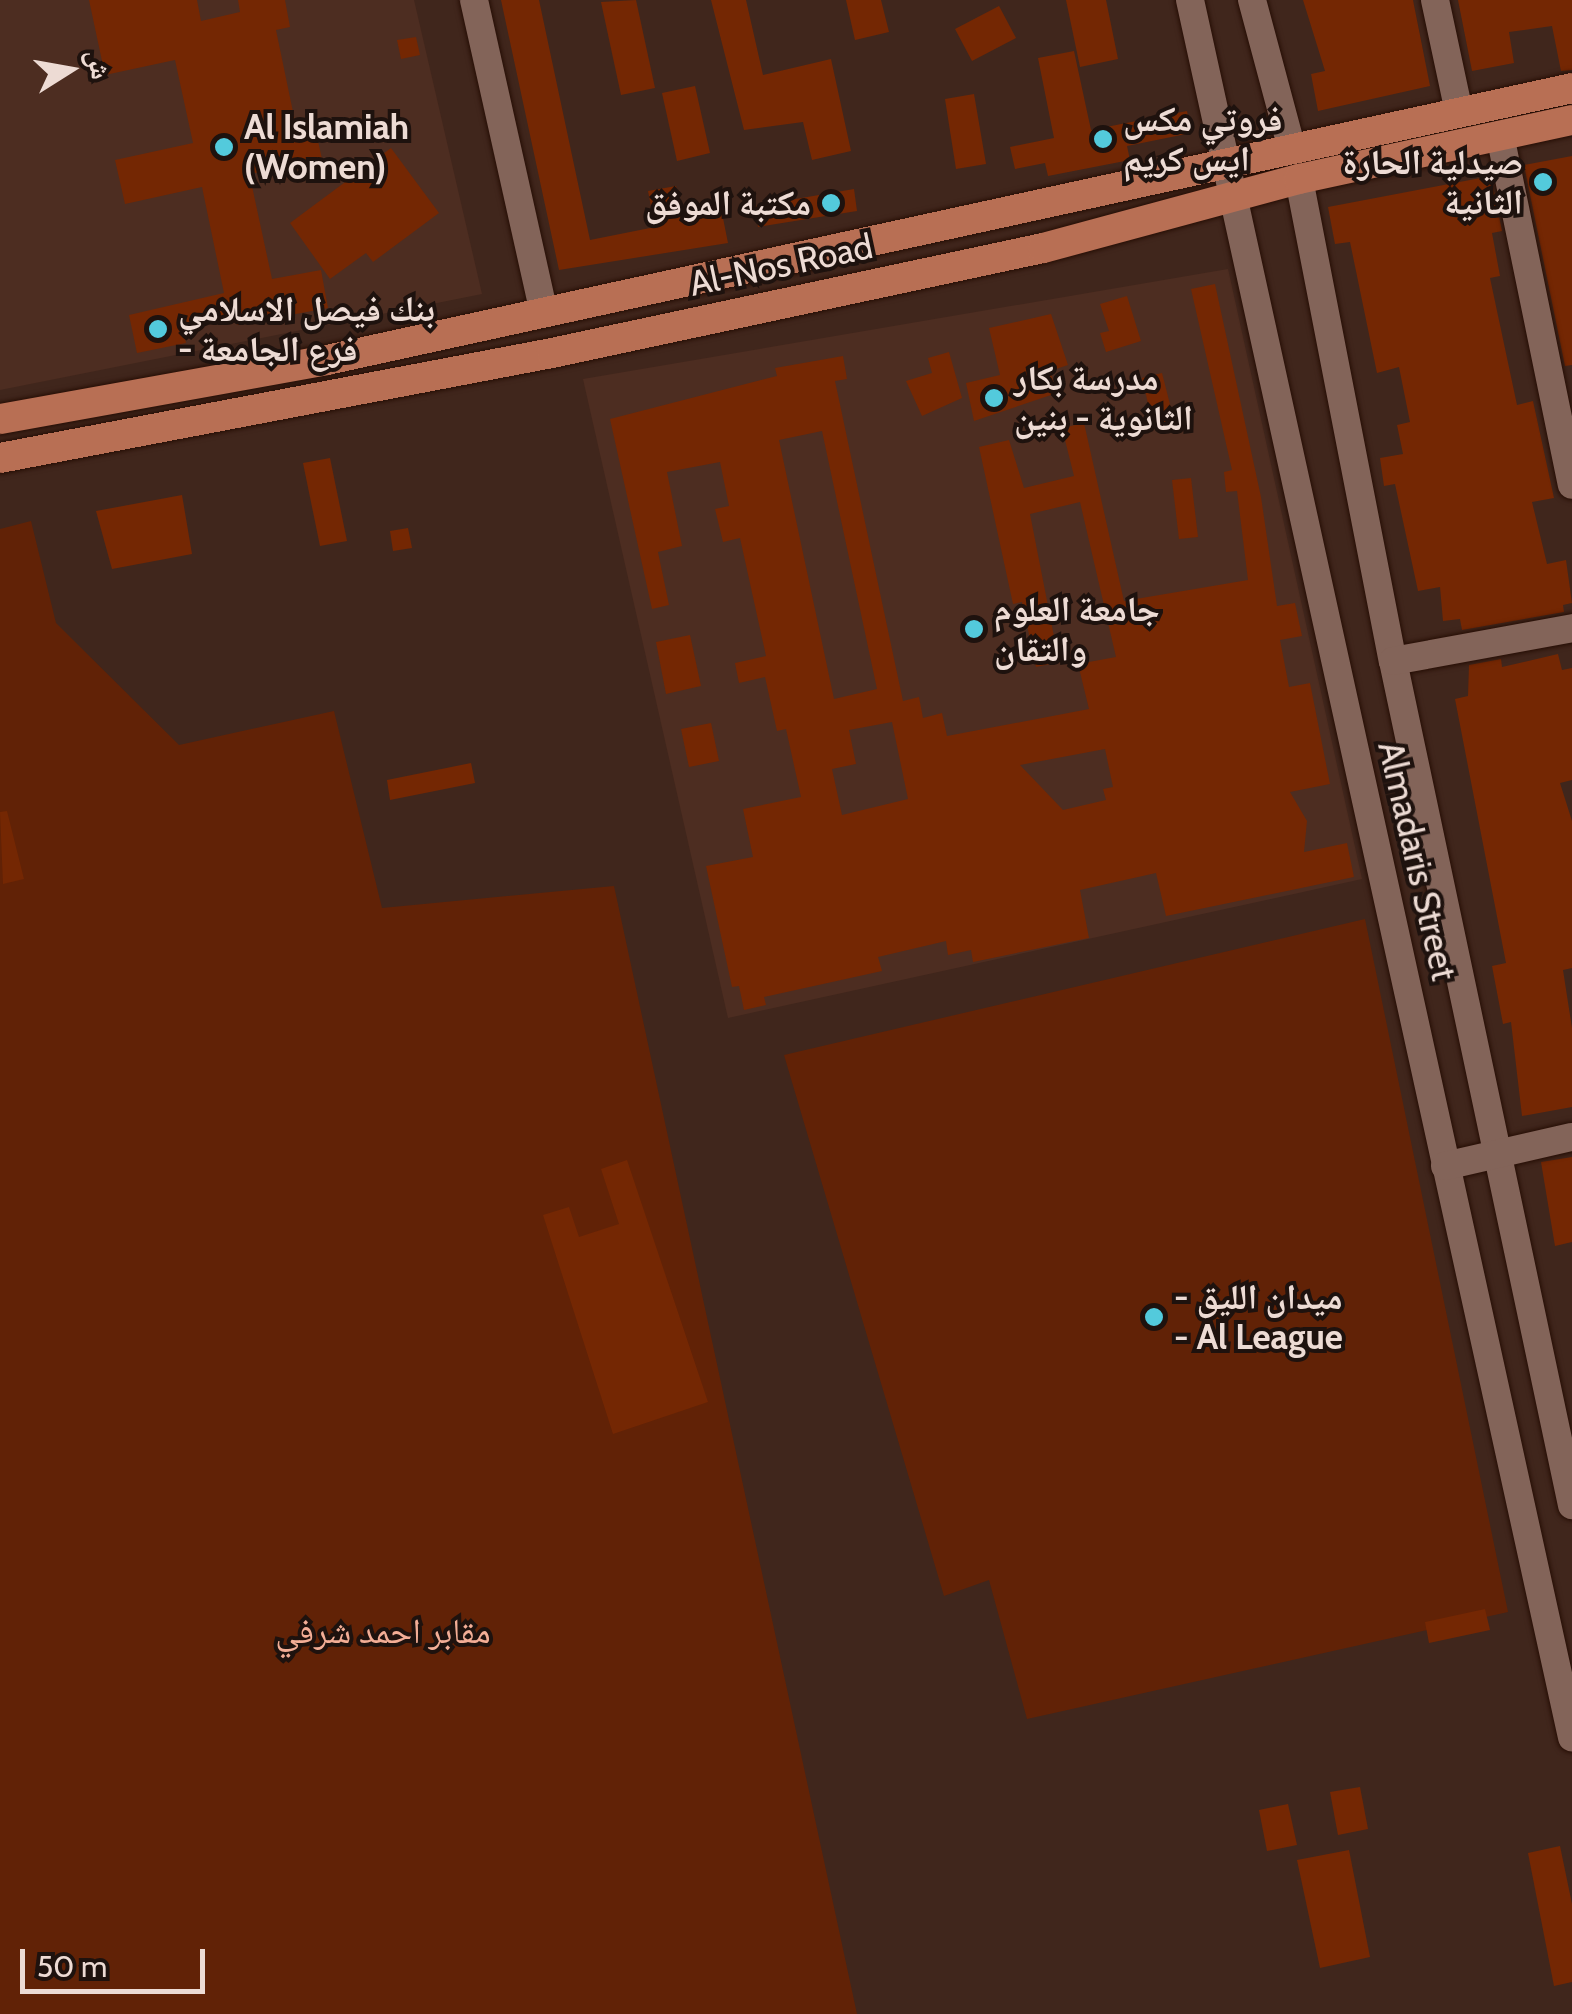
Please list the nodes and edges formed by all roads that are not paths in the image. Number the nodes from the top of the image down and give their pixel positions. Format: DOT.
graph roads {
  1 [pos="474,0"];
  2 [pos="1190,0"];
  3 [pos="1252,0"];
  4 [pos="1436,0"];
  5 [pos="1572,88"];
  6 [pos="1458,112"];
  7 [pos="1572,120"];
  8 [pos="1500,135"];
  9 [pos="1291,146"];
  10 [pos="1226,162"];
  11 [pos="1299,179"];
  12 [pos="1232,196"];
  13 [pos="544,312"];
  14 [pos="0,419"];
  15 [pos="0,458"];
  16 [pos="1572,486"];
  17 [pos="1572,628"];
  18 [pos="1392,661"];
  19 [pos="1572,1137"];
  20 [pos="1497,1155"];
  21 [pos="1445,1166"];
  22 [pos="1572,1504"];
  23 [pos="1560,1628"];
  24 [pos="1572,1738"];
  1 -- 13 [label="street"];
  2 -- 10 [label="street, Almadaris Street"];
  3 -- 9 [label="street"];
  4 -- 6 [label="street"];
  5 -- 6 [label="main road, Al-Nos Road"];
  6 -- 9 [label="main road, Al-Nos Road"];
  7 -- 8 [label="main road, Al-Nos Road"];
  8 -- 11 [label="main road, Al-Nos Road"];
  8 -- 16 [label="street"];
  9 -- 10 [label="main road, Al-Nos Road"];
  10 -- 12 [label="street, Almadaris Street"];
  10 -- 13 [label="main road, Al-Nos Road"];
  11 -- 12 [label="main road, Al-Nos Road"];
  11 -- 18 [label="street"];
  12 -- 15 [label="main road, Al-Nos Road"];
  12 -- 21 [label="street, Almadaris Street"];
  13 -- 14 [label="main road, Al-Nos Road"];
  17 -- 18 [label="street"];
  18 -- 20 [label="street"];
  19 -- 20 [label="street"];
  20 -- 21 [label="street"];
  20 -- 22 [label="street"];
  21 -- 23 [label="street, Almadaris Street"];
  23 -- 24 [label="street, Almadaris Street"];
}
